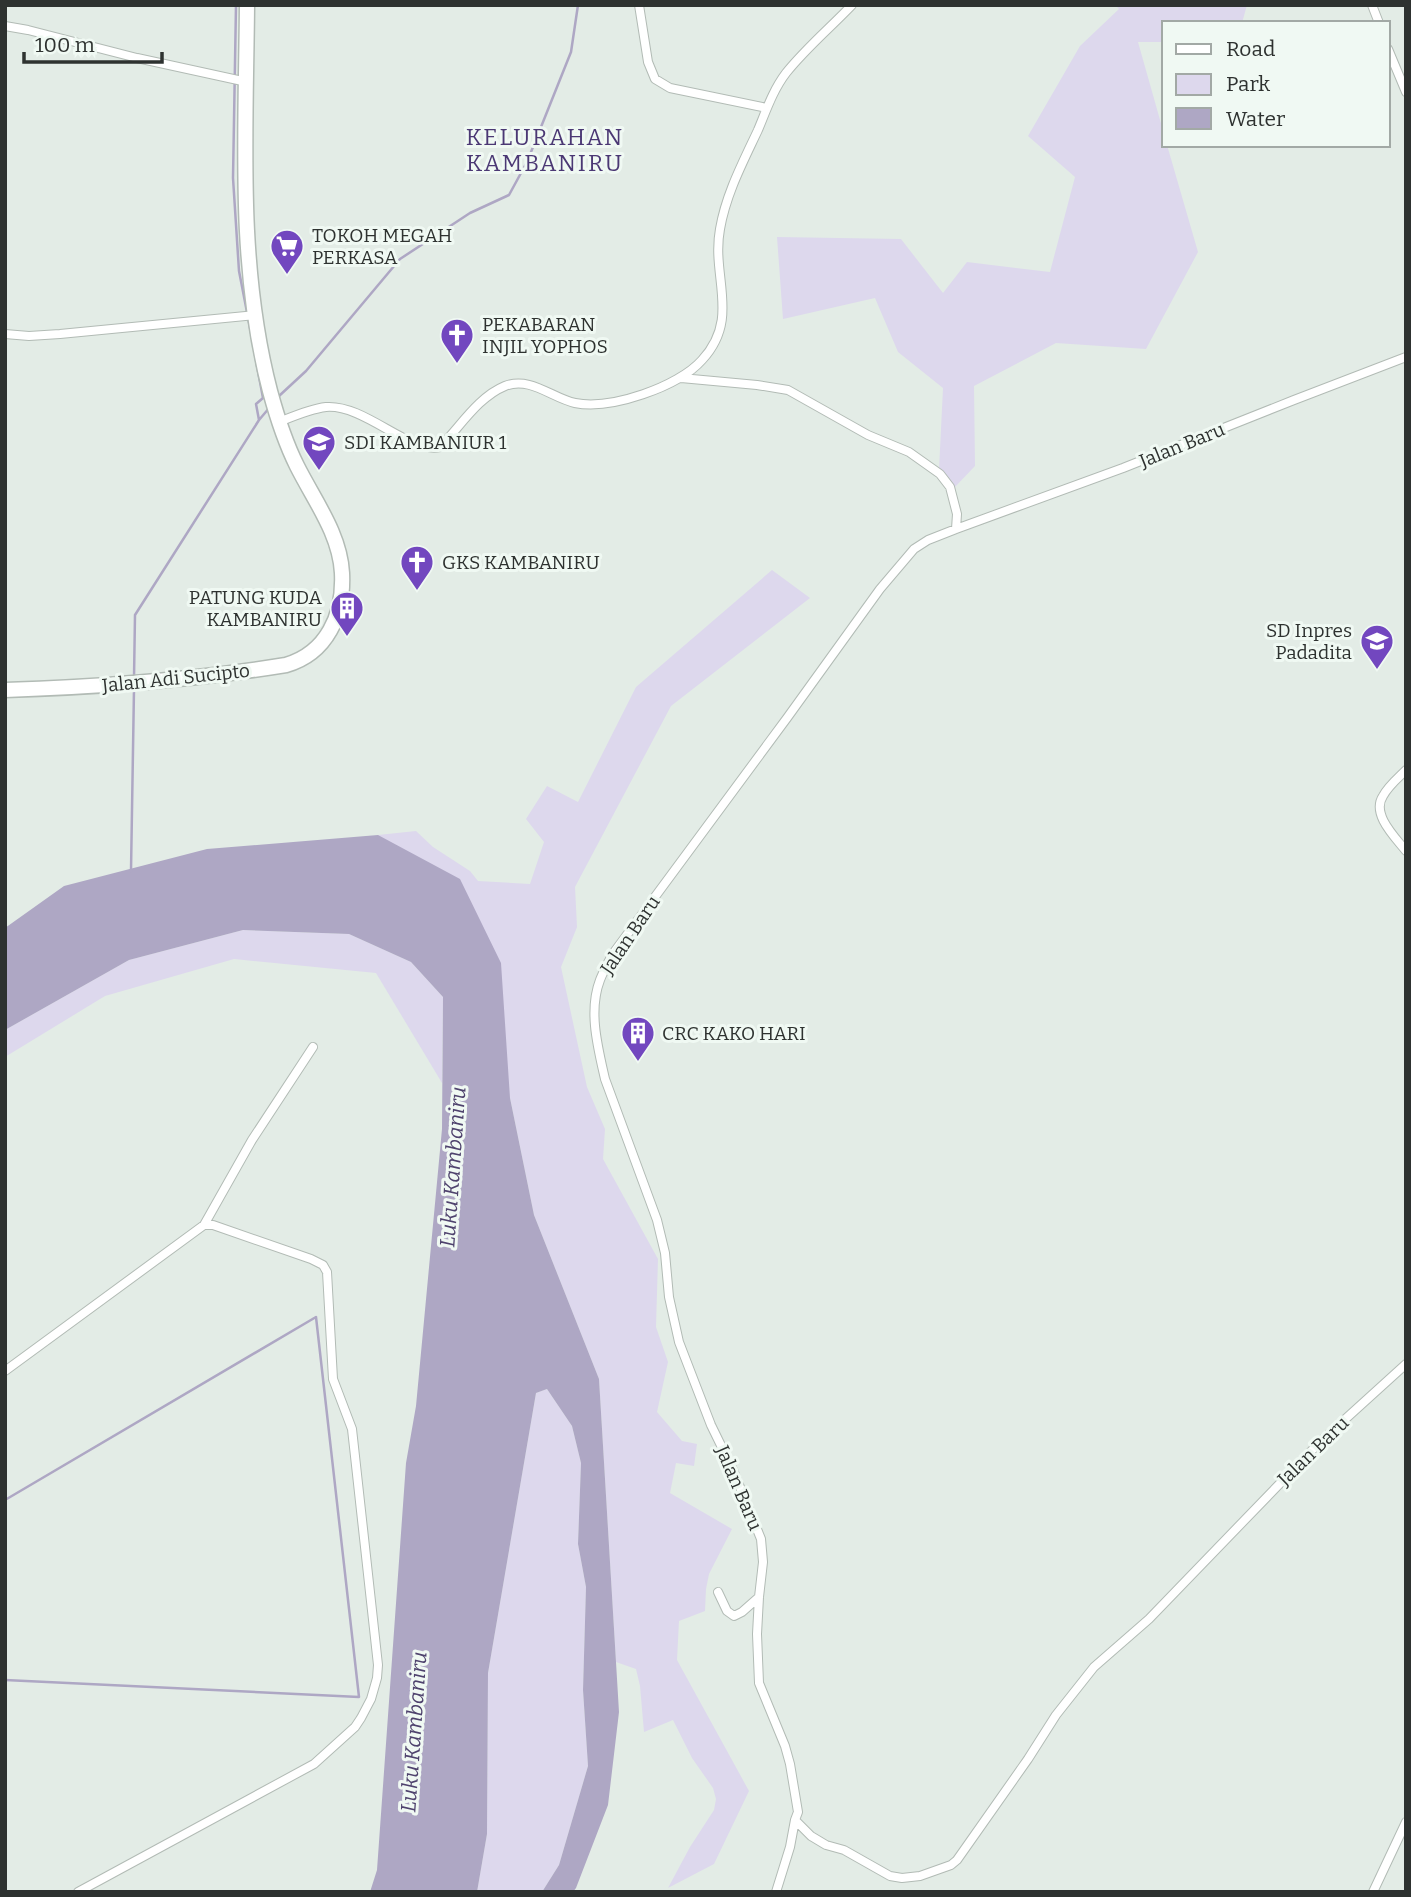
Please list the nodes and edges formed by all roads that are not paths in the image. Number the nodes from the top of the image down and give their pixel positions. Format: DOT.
graph roads {
  1 [pos="247,5"];
  2 [pos="639,5"];
  3 [pos="852,5"];
  4 [pos="5,26"];
  5 [pos="1390,54"];
  6 [pos="243,81"];
  7 [pos="1406,92"];
  8 [pos="767,108"];
  9 [pos="250,316"];
  10 [pos="5,334"];
  11 [pos="1406,357"];
  12 [pos="681,378"];
  13 [pos="278,418"];
  14 [pos="956,529"];
  15 [pos="5,690"];
  16 [pos="1406,770"];
  17 [pos="1406,850"];
  18 [pos="313,1047"];
  19 [pos="204,1225"];
  20 [pos="1406,1364"];
  21 [pos="5,1371"];
  22 [pos="718,1592"];
  23 [pos="759,1597"];
  24 [pos="794,1820"];
  25 [pos="1406,1822"];
  26 [pos="78,1892"];
  27 [pos="776,1892"];
  28 [pos="1373,1892"];
  1 -- 6 [label="highway"];
  2 -- 8 [label="street"];
  3 -- 8 [label="street"];
  4 -- 6 [label="street"];
  5 -- 7 [label="street"];
  6 -- 9 [label="highway"];
  8 -- 12 [label="street"];
  9 -- 10 [label="street"];
  9 -- 13 [label="highway"];
  11 -- 14 [label="street, Jalan Baru"];
  12 -- 13 [label="street"];
  12 -- 14 [label="street"];
  13 -- 15 [label="highway, Jalan Adi Sucipto"];
  14 -- 23 [label="street, Jalan Baru"];
  16 -- 17 [label="street"];
  18 -- 19 [label="street"];
  19 -- 21 [label="street"];
  19 -- 26 [label="street"];
  20 -- 24 [label="street, Jalan Baru"];
  22 -- 23 [label="street"];
  23 -- 24 [label="street, Jalan Baru"];
  24 -- 27 [label="street"];
  25 -- 28 [label="street"];
}
